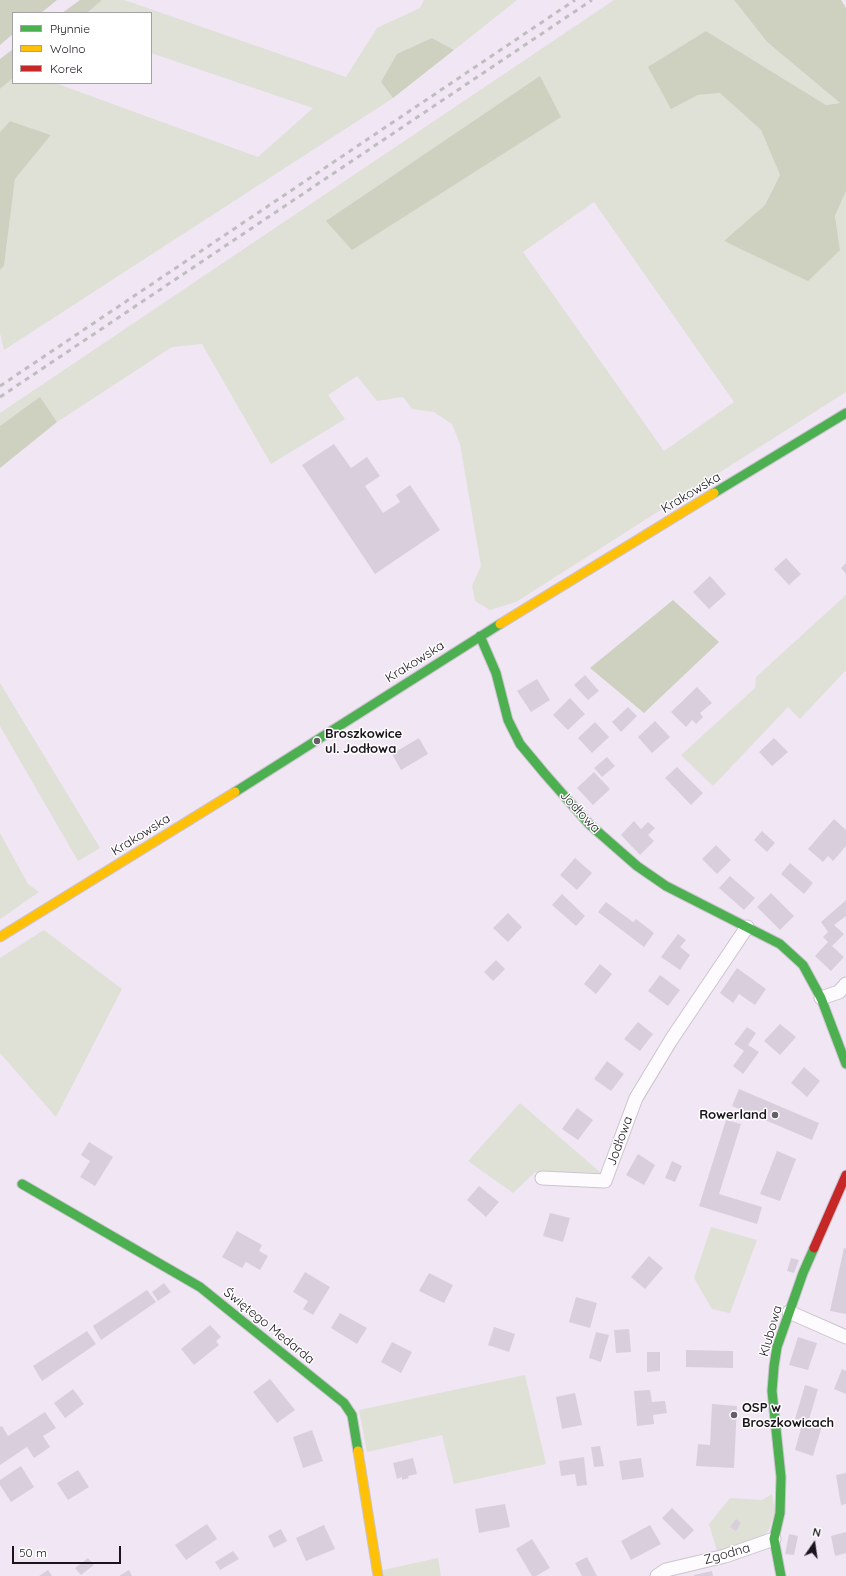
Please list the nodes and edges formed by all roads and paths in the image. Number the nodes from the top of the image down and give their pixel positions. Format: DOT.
graph roads {
  1 [pos="846,414"];
  2 [pos="480,636"];
  3 [pos="748,926"];
  4 [pos="0,937"];
  5 [pos="846,984"];
  6 [pos="821,998"];
  7 [pos="846,1064"];
  8 [pos="846,1175"];
  9 [pos="542,1178"];
  10 [pos="22,1184"];
  11 [pos="789,1312"];
  12 [pos="846,1337"];
  13 [pos="774,1539"];
  14 [pos="378,1576"];
  15 [pos="657,1576"];
  16 [pos="781,1576"];
  1 -- 2 [label="street, Krakowska"];
  2 -- 3 [label="street, Jodłowa"];
  2 -- 4 [label="street, Krakowska"];
  3 -- 6 [label="street, Jodłowa"];
  3 -- 9 [label="street, Jodłowa"];
  5 -- 6 [label="street"];
  6 -- 7 [label="street"];
  8 -- 11 [label="street, Klubowa"];
  10 -- 14 [label="street, Świętego Medarda"];
  11 -- 12 [label="street"];
  11 -- 13 [label="street, Klubowa"];
  13 -- 15 [label="street, Zgodna"];
  13 -- 16 [label="street, Klubowa"];
}
